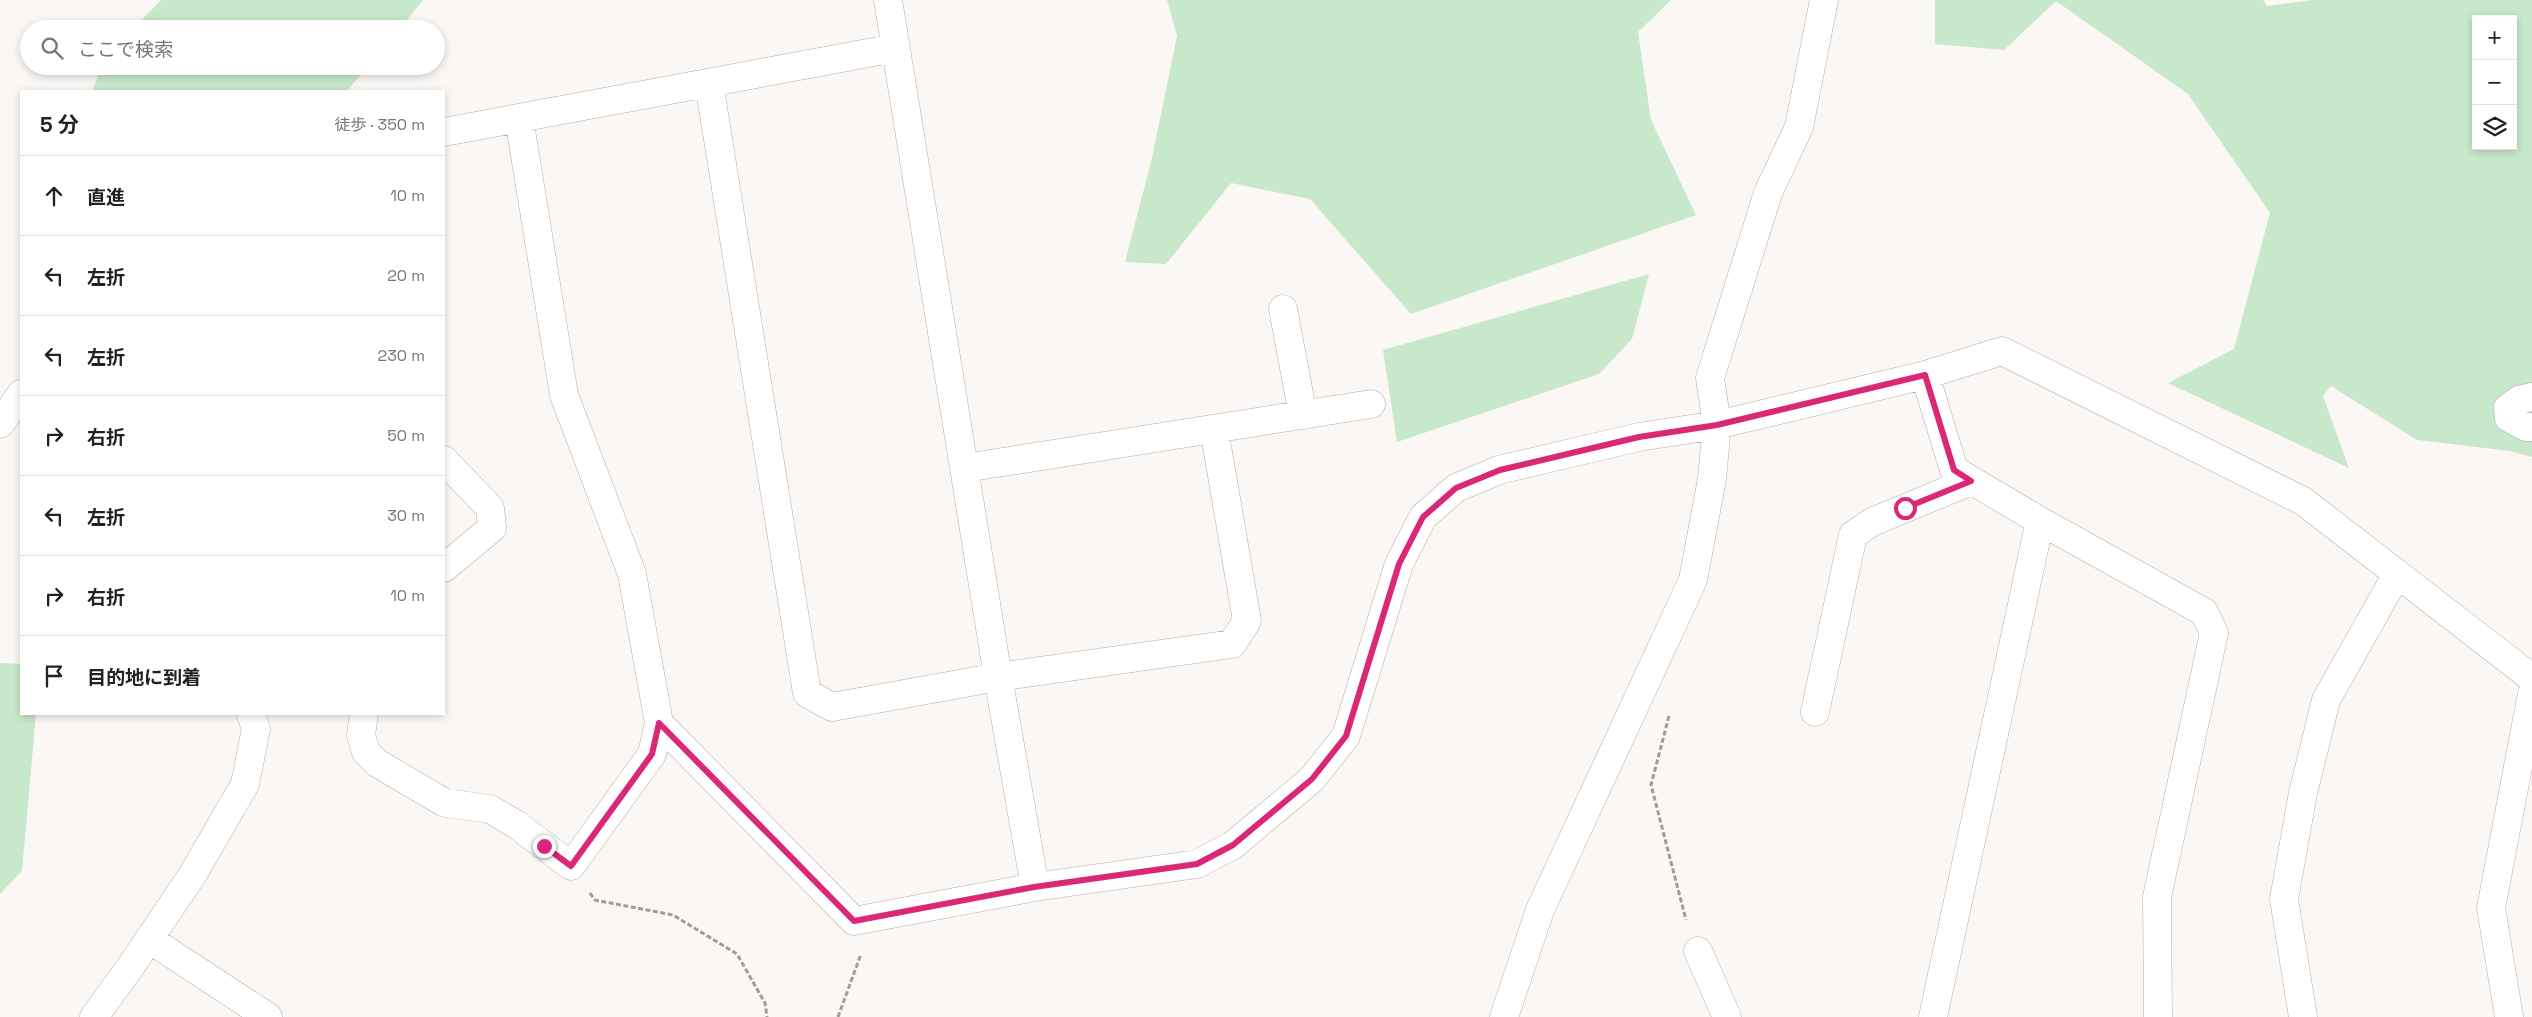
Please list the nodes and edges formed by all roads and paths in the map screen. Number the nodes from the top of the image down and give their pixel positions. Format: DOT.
graph roads {
  1 [pos="888,0"];
  2 [pos="1824,0"];
  3 [pos="895,48"];
  4 [pos="708,83"];
  5 [pos="519,118"];
  6 [pos="445,132"];
  7 [pos="1283,308"];
  8 [pos="1925,375"];
  9 [pos="20,395"];
  10 [pos="2532,397"];
  11 [pos="1371,404"];
  12 [pos="1303,414"];
  13 [pos="0,424"];
  14 [pos="1717,425"];
  15 [pos="2532,427"];
  16 [pos="1214,429"];
  17 [pos="445,461"];
  18 [pos="964,468"];
  19 [pos="1971,481"];
  20 [pos="2040,520"];
  21 [pos="445,567"];
  22 [pos="2397,574"];
  23 [pos="998,678"];
  24 [pos="2532,678"];
  25 [pos="2532,694"];
  26 [pos="1670,712"];
  27 [pos="1815,712"];
  28 [pos="251,715"];
  29 [pos="364,715"];
  30 [pos="659,723"];
  31 [pos="571,866"];
  32 [pos="1034,887"];
  33 [pos="874,917"];
  34 [pos="149,939"];
  35 [pos="1698,950"];
  36 [pos="94,1017"];
  37 [pos="268,1017"];
  38 [pos="767,1017"];
  39 [pos="838,1017"];
  40 [pos="1504,1017"];
  41 [pos="1727,1017"];
  42 [pos="1933,1017"];
  43 [pos="2158,1017"];
  44 [pos="2303,1017"];
  45 [pos="2509,1017"];
  1 -- 3 [label="street"];
  2 -- 14 [label="street"];
  3 -- 4 [label="street"];
  3 -- 18 [label="street"];
  4 -- 5 [label="street"];
  4 -- 23 [label="street"];
  5 -- 6 [label="street"];
  5 -- 30 [label="street"];
  7 -- 12 [label="street"];
  8 -- 14 [label="street"];
  8 -- 19 [label="street"];
  8 -- 22 [label="street"];
  9 -- 13 [label="street"];
  10 -- 15 [label="street"];
  11 -- 12 [label="street"];
  12 -- 16 [label="street"];
  14 -- 32 [label="street"];
  14 -- 40 [label="street"];
  16 -- 18 [label="street"];
  16 -- 23 [label="street"];
  17 -- 21 [label="street"];
  18 -- 23 [label="street"];
  19 -- 20 [label="street"];
  19 -- 27 [label="street"];
  20 -- 42 [label="street"];
  20 -- 43 [label="street"];
  22 -- 24 [label="street"];
  22 -- 44 [label="street"];
  23 -- 32 [label="street"];
  25 -- 45 [label="street"];
  26 -- 35 [label="path"];
  28 -- 34 [label="street"];
  29 -- 31 [label="street"];
  30 -- 31 [label="street"];
  30 -- 33 [label="street"];
  31 -- 38 [label="path"];
  32 -- 33 [label="street"];
  33 -- 39 [label="path"];
  34 -- 36 [label="street"];
  34 -- 37 [label="street"];
  35 -- 41 [label="street"];
}
